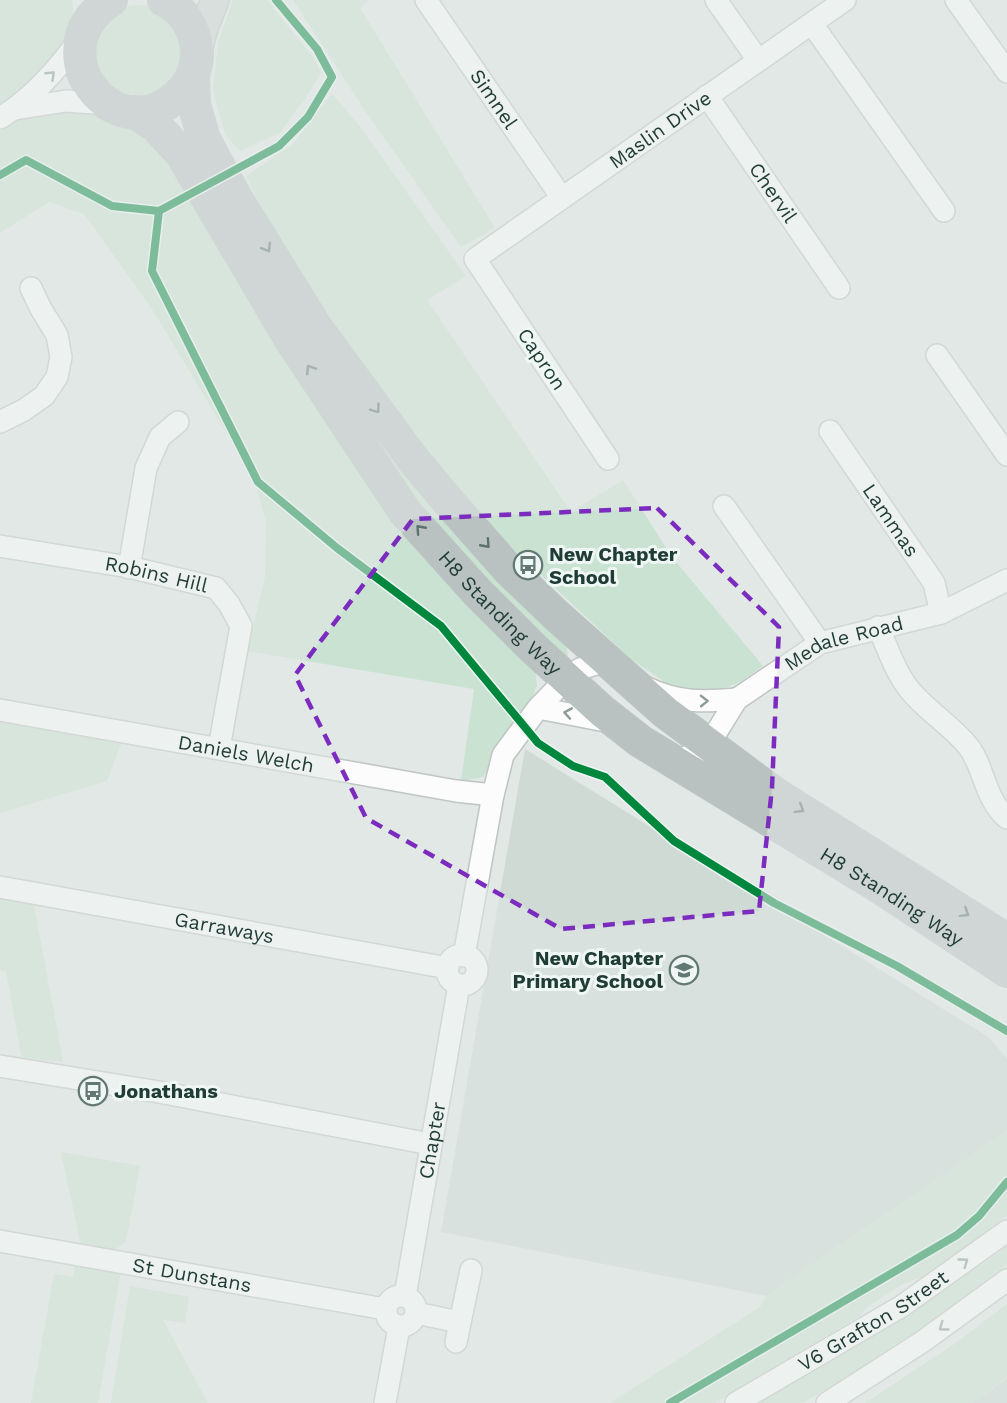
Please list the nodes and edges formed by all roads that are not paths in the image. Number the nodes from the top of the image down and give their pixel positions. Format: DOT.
graph roads {
  1 [pos="164,0"];
  2 [pos="215,0"];
  3 [pos="426,0"];
  4 [pos="716,0"];
  5 [pos="845,0"];
  6 [pos="956,0"];
  7 [pos="91,14"];
  8 [pos="813,24"];
  9 [pos="758,60"];
  10 [pos="195,65"];
  11 [pos="1007,72"];
  12 [pos="707,96"];
  13 [pos="121,108"];
  14 [pos="8,113"];
  15 [pos="197,155"];
  16 [pos="562,198"];
  17 [pos="226,203"];
  18 [pos="944,211"];
  19 [pos="475,259"];
  20 [pos="31,288"];
  21 [pos="839,288"];
  22 [pos="937,355"];
  23 [pos="0,422"];
  24 [pos="178,422"];
  25 [pos="830,431"];
  26 [pos="1007,455"];
  27 [pos="608,459"];
  28 [pos="724,506"];
  29 [pos="0,546"];
  30 [pos="129,568"];
  31 [pos="1007,580"];
  32 [pos="941,613"];
  33 [pos="878,627"];
  34 [pos="820,643"];
  35 [pos="602,673"];
  36 [pos="737,699"];
  37 [pos="669,705"];
  38 [pos="538,708"];
  39 [pos="0,710"];
  40 [pos="615,724"];
  41 [pos="219,748"];
  42 [pos="692,753"];
  43 [pos="493,795"];
  44 [pos="1007,818"];
  45 [pos="0,886"];
  46 [pos="1007,940"];
  47 [pos="457,970"];
  48 [pos="1007,971"];
  49 [pos="0,1066"];
  50 [pos="430,1144"];
  51 [pos="1007,1231"];
  52 [pos="0,1241"];
  53 [pos="471,1270"];
  54 [pos="1007,1280"];
  55 [pos="411,1305"];
  56 [pos="385,1309"];
  57 [pos="399,1327"];
  58 [pos="385,1403"];
  59 [pos="736,1403"];
  60 [pos="827,1403"];
  1 -- 10 [label="highway, H8 Standing Way"];
  2 -- 10 [label="main road"];
  3 -- 16 [label="street, Simnel"];
  4 -- 9 [label="street"];
  5 -- 8 [label="street, Maslin Drive"];
  6 -- 11 [label="street"];
  7 -- 13 [label="highway, H8 Standing Way"];
  14 -- 7 [label="street, one-way"];
  8 -- 9 [label="street, Maslin Drive"];
  8 -- 18 [label="street"];
  9 -- 12 [label="street, Maslin Drive"];
  10 -- 13 [label="highway"];
  10 -- 15 [label="highway, H8 Standing Way"];
  12 -- 16 [label="street, Maslin Drive"];
  12 -- 21 [label="street, Chervil"];
  13 -- 14 [label="street"];
  13 -- 15 [label="highway, H8 Standing Way"];
  15 -- 17 [label="highway, H8 Standing Way"];
  16 -- 19 [label="street, Maslin Drive"];
  17 -- 35 [label="highway, H8 Standing Way, one-way"];
  35 -- 17 [label="highway, H8 Standing Way, one-way"];
  19 -- 27 [label="street, Capron"];
  20 -- 23 [label="street"];
  22 -- 26 [label="street"];
  24 -- 30 [label="street"];
  25 -- 32 [label="street, Lammas"];
  28 -- 34 [label="street"];
  29 -- 30 [label="street, Robins Hill"];
  30 -- 41 [label="street, Robins Hill"];
  31 -- 32 [label="street, Medale Road"];
  32 -- 33 [label="street, Medale Road"];
  33 -- 34 [label="street, Medale Road"];
  33 -- 44 [label="street"];
  34 -- 36 [label="street, Medale Road"];
  35 -- 37 [label="highway, H8 Standing Way"];
  35 -- 38 [label="street, Chapter"];
  35 -- 40 [label="highway, H8 Standing Way"];
  37 -- 36 [label="street, one-way"];
  36 -- 42 [label="street, Medale Road"];
  37 -- 42 [label="highway, H8 Standing Way"];
  40 -- 38 [label="street, one-way"];
  38 -- 43 [label="street, Chapter"];
  39 -- 41 [label="street, Daniels Welch"];
  40 -- 42 [label="highway, H8 Standing Way"];
  41 -- 43 [label="street, Daniels Welch"];
  42 -- 46 [label="highway, H8 Standing Way, one-way"];
  42 -- 48 [label="highway, H8 Standing Way"];
  43 -- 47 [label="street, Chapter"];
  45 -- 47 [label="street, Garraways"];
  47 -- 50 [label="street, Chapter"];
  49 -- 50 [label="street"];
  50 -- 55 [label="street, Chapter"];
  59 -- 51 [label="street, V6 Grafton Street, one-way"];
  52 -- 56 [label="street, St Dunstans"];
  53 -- 55 [label="street"];
  54 -- 60 [label="street, V6 Grafton Street, one-way"];
  55 -- 56 [label="street"];
  55 -- 57 [label="street"];
  56 -- 57 [label="street"];
  57 -- 58 [label="street"];
}
